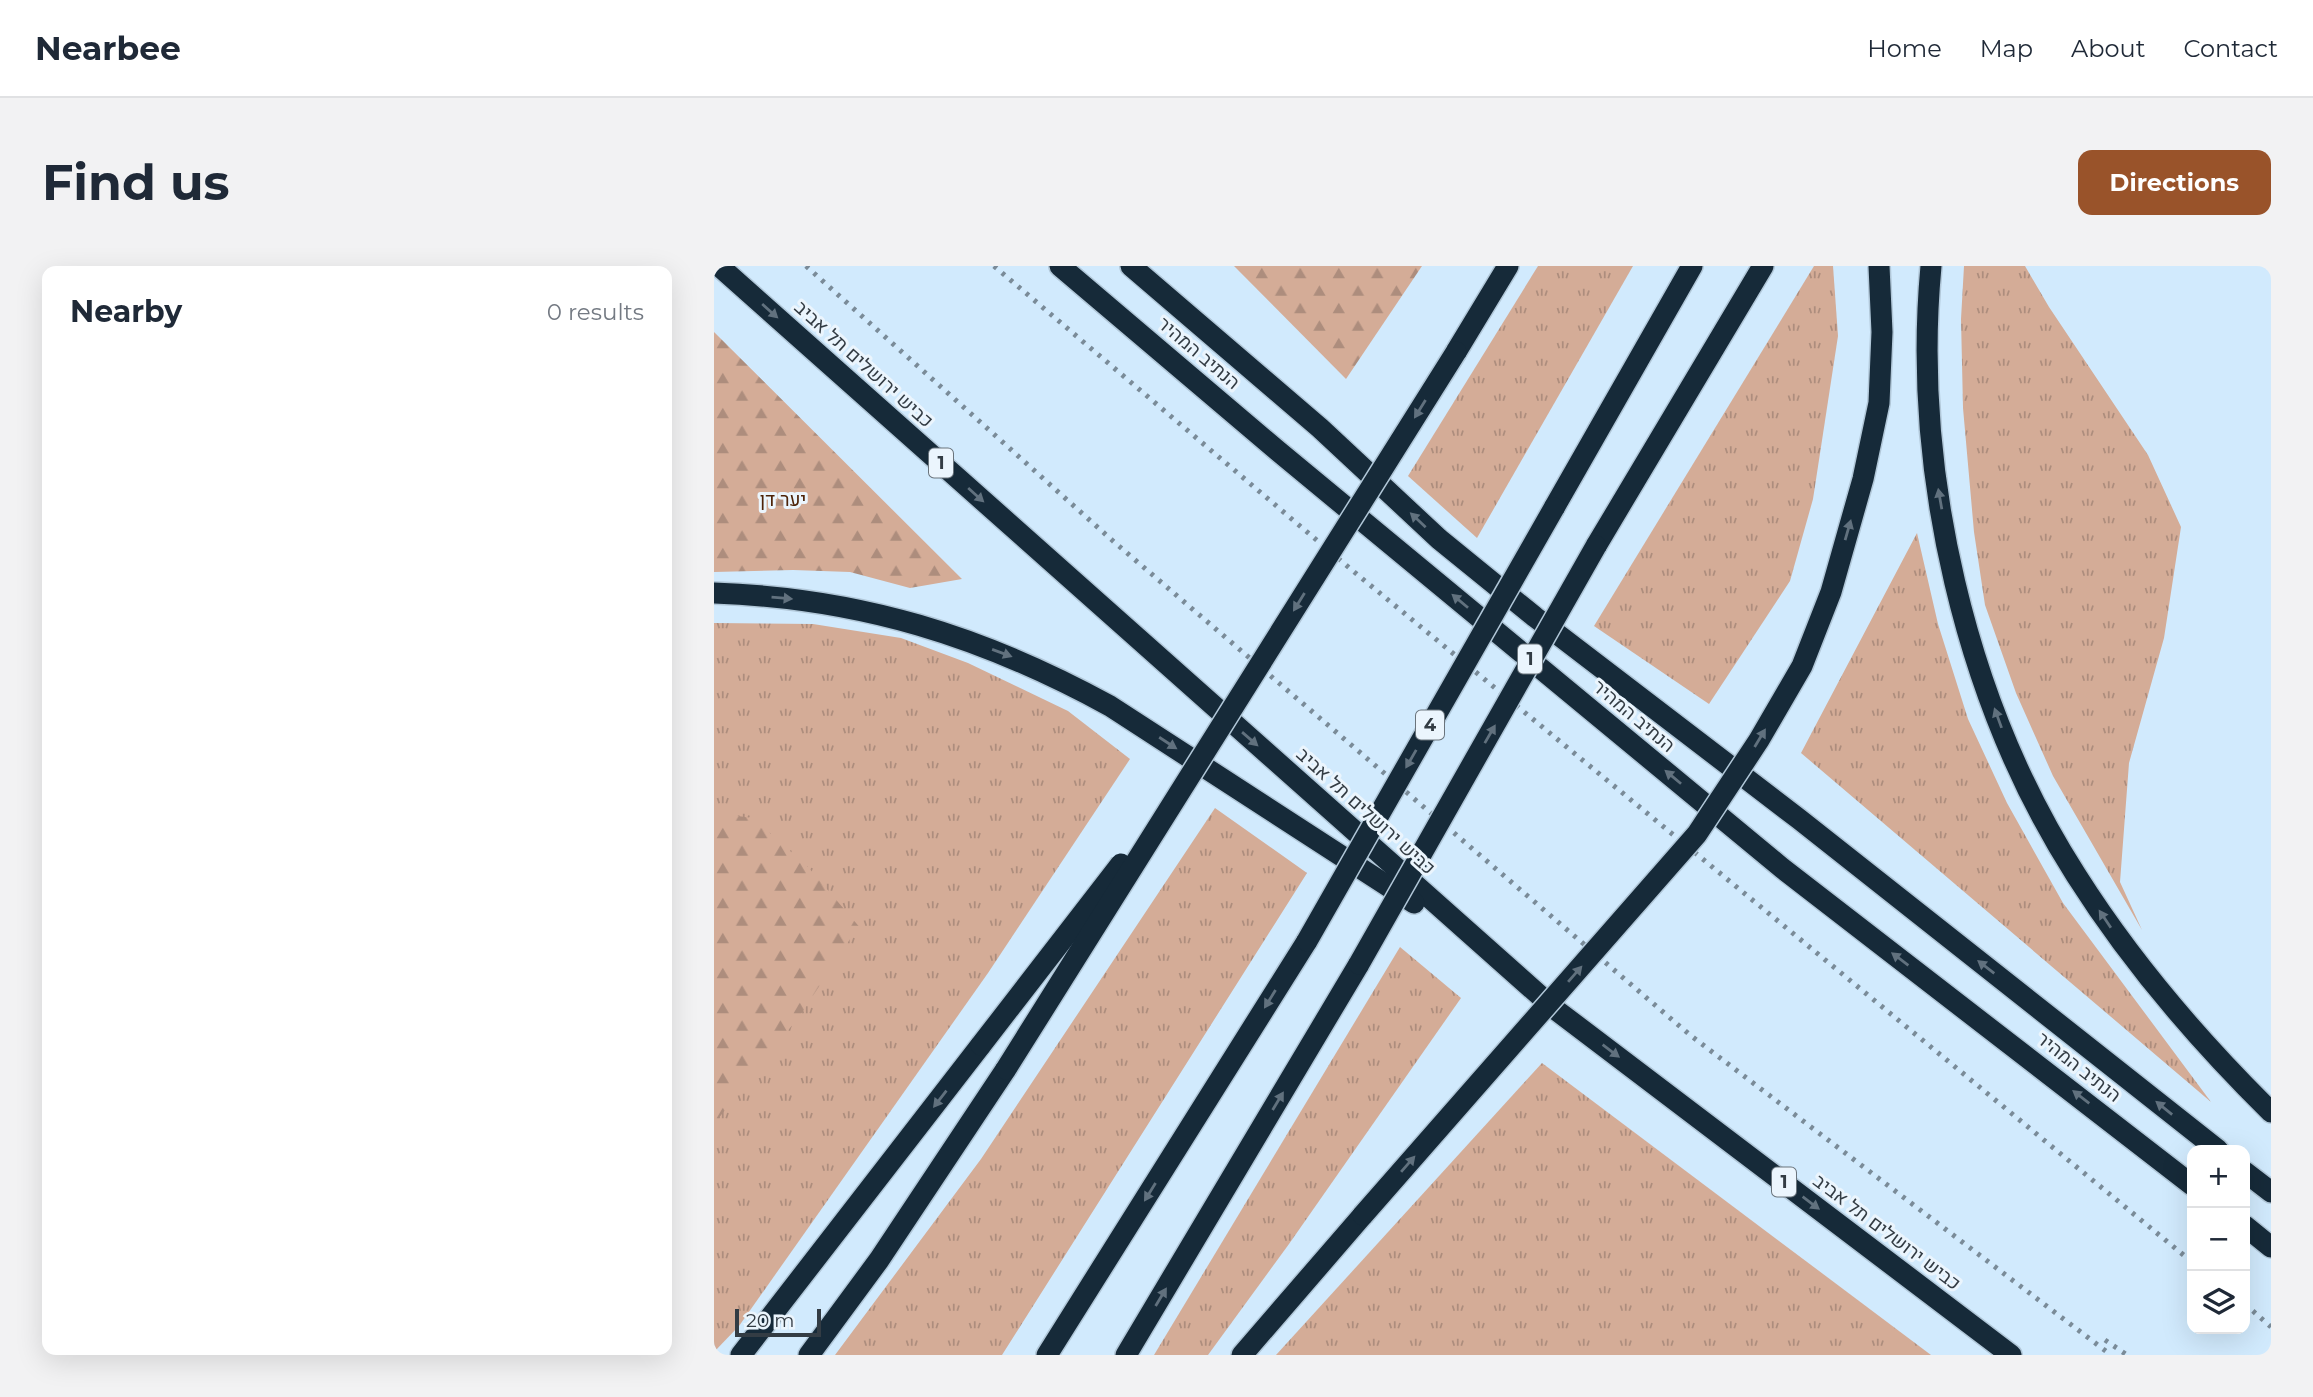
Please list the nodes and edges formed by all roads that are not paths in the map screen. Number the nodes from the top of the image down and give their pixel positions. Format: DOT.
graph roads {
  1 [pos="719,266"];
  2 [pos="1060,266"];
  3 [pos="1131,266"];
  4 [pos="1508,266"];
  5 [pos="1692,266"];
  6 [pos="1763,266"];
  7 [pos="1879,266"];
  8 [pos="1931,266"];
  9 [pos="714,593"];
  10 [pos="1199,762"];
  11 [pos="1492,953"];
  12 [pos="2271,1112"];
  13 [pos="2212,1145"];
  14 [pos="2250,1176"];
  15 [pos="2187,1181"];
  16 [pos="2271,1192"];
  17 [pos="2250,1230"];
  18 [pos="2271,1247"];
  19 [pos="741,1355"];
  20 [pos="809,1355"];
  21 [pos="1047,1355"];
  22 [pos="1126,1355"];
  23 [pos="1242,1355"];
  24 [pos="2011,1355"];
  1 -- 11 [label="highway, כביש ירושלים תל אביב / 1, one-way"];
  15 -- 2 [label="highway, הנתיב המהיר / 1, one-way"];
  13 -- 3 [label="highway, 1, one-way"];
  4 -- 10 [label="highway, one-way, bridge"];
  5 -- 21 [label="highway, 4, one-way, bridge"];
  22 -- 6 [label="highway, one-way, bridge"];
  23 -- 7 [label="highway, one-way, bridge"];
  12 -- 8 [label="highway, one-way"];
  9 -- 11 [label="highway, one-way"];
  10 -- 19 [label="highway, one-way, bridge"];
  10 -- 20 [label="highway, bridge"];
  11 -- 24 [label="highway, כביש ירושלים תל אביב / 1, one-way"];
  14 -- 16 [label="highway"];
  17 -- 18 [label="highway"];
}
